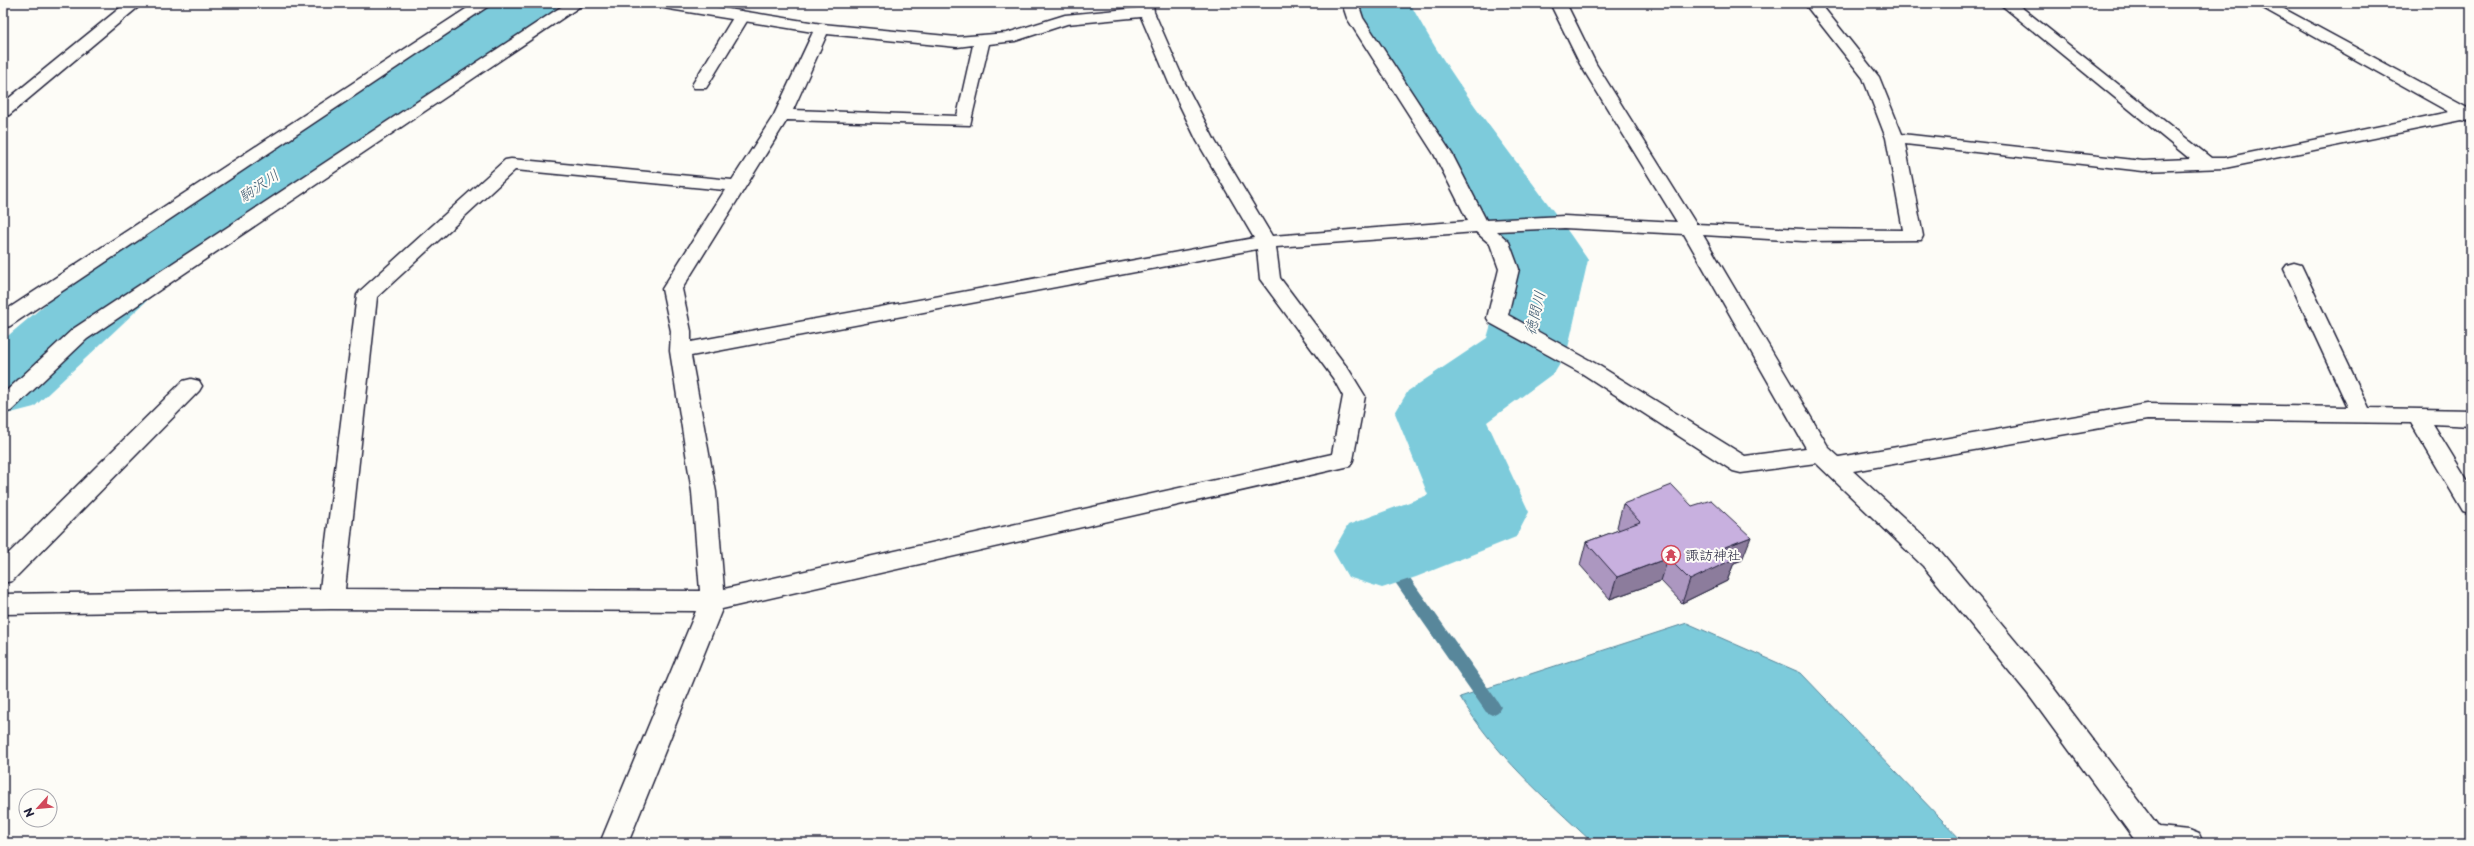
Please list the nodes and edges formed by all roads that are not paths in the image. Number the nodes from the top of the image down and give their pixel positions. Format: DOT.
graph roads {
  1 [pos="136,3"];
  2 [pos="485,3"];
  3 [pos="577,3"];
  4 [pos="663,3"];
  5 [pos="1350,3"];
  6 [pos="1558,3"];
  7 [pos="1812,3"];
  8 [pos="2007,3"];
  9 [pos="2262,3"];
  10 [pos="1146,8"];
  11 [pos="742,16"];
  12 [pos="822,29"];
  13 [pos="982,40"];
  14 [pos="700,85"];
  15 [pos="3,111"];
  16 [pos="782,114"];
  17 [pos="2468,116"];
  18 [pos="1895,138"];
  19 [pos="2206,163"];
  20 [pos="737,186"];
  21 [pos="1480,226"];
  22 [pos="1690,229"];
  23 [pos="1266,242"];
  24 [pos="2294,269"];
  25 [pos="3,321"];
  26 [pos="680,351"];
  27 [pos="191,386"];
  28 [pos="3,406"];
  29 [pos="2362,415"];
  30 [pos="2417,416"];
  31 [pos="2471,418"];
  32 [pos="1828,460"];
  33 [pos="2471,505"];
  34 [pos="3,574"];
  35 [pos="331,599"];
  36 [pos="713,601"];
  37 [pos="3,604"];
  38 [pos="2153,841"];
  39 [pos="614,843"];
  40 [pos="2189,843"];
  1 -- 15 [label="street"];
  2 -- 25 [label="street"];
  3 -- 28 [label="street"];
  4 -- 11 [label="street"];
  5 -- 21 [label="street"];
  6 -- 22 [label="street"];
  7 -- 18 [label="street"];
  8 -- 19 [label="street"];
  9 -- 17 [label="street"];
  10 -- 13 [label="street"];
  10 -- 23 [label="street"];
  11 -- 12 [label="street"];
  11 -- 14 [label="street"];
  12 -- 13 [label="street"];
  12 -- 16 [label="street"];
  13 -- 16 [label="street"];
  16 -- 20 [label="street"];
  17 -- 19 [label="street"];
  18 -- 19 [label="street"];
  18 -- 22 [label="street"];
  20 -- 26 [label="street"];
  20 -- 35 [label="street"];
  21 -- 22 [label="street"];
  21 -- 23 [label="street"];
  21 -- 32 [label="street"];
  22 -- 32 [label="street"];
  23 -- 26 [label="street"];
  23 -- 36 [label="street"];
  24 -- 29 [label="street"];
  26 -- 36 [label="street"];
  27 -- 34 [label="street"];
  29 -- 30 [label="street"];
  29 -- 32 [label="street"];
  30 -- 31 [label="street"];
  30 -- 33 [label="street"];
  32 -- 38 [label="street"];
  35 -- 36 [label="street"];
  35 -- 37 [label="street"];
  36 -- 39 [label="street"];
  38 -- 40 [label="street"];
}
